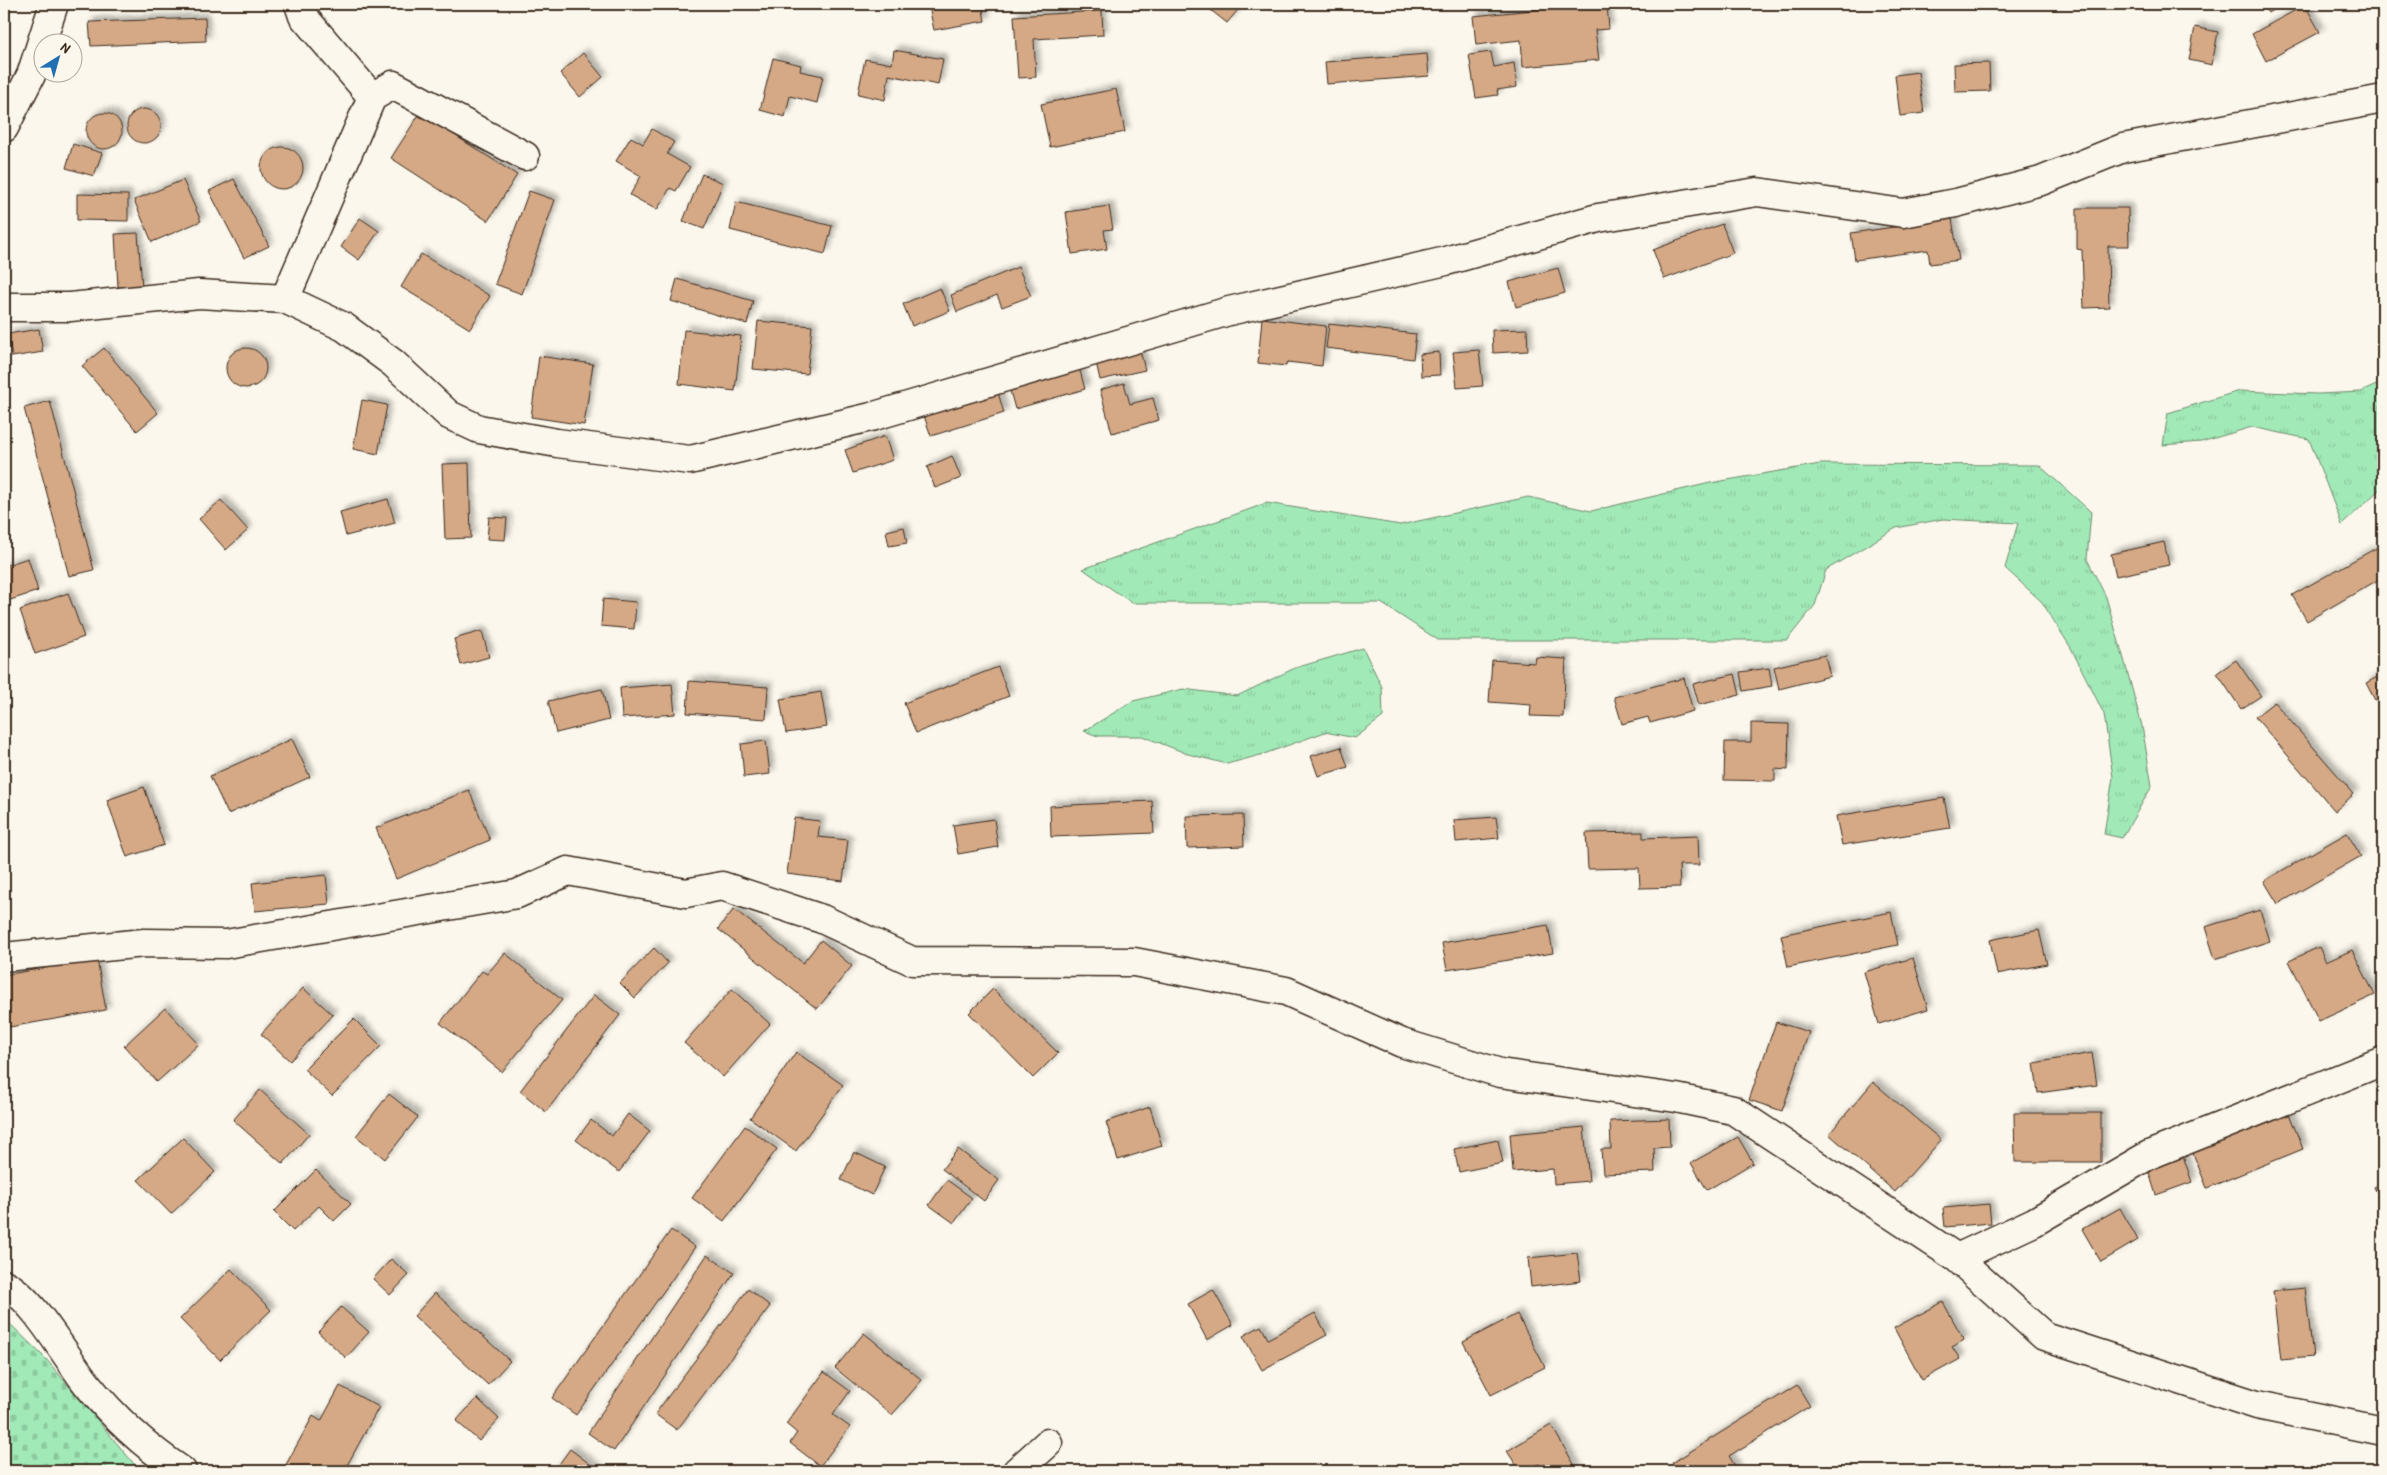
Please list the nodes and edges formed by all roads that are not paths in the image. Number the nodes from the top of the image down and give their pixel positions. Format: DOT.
graph roads {
  1 [pos="54,4"];
  2 [pos="299,4"];
  3 [pos="372,97"];
  4 [pos="2383,99"];
  5 [pos="4,128"];
  6 [pos="525,156"];
  7 [pos="285,299"];
  8 [pos="4,307"];
  9 [pos="4,957"];
  10 [pos="2383,1061"];
  11 [pos="1957,1258"];
  12 [pos="4,1284"];
  13 [pos="2383,1431"];
  14 [pos="1048,1443"];
  15 [pos="182,1471"];
  16 [pos="1018,1471"];
  1 -- 5 [label="street"];
  2 -- 3 [label="street"];
  3 -- 6 [label="street"];
  3 -- 7 [label="street"];
  4 -- 7 [label="street"];
  7 -- 8 [label="street"];
  9 -- 11 [label="street"];
  10 -- 11 [label="street"];
  11 -- 13 [label="street"];
  12 -- 15 [label="street"];
  14 -- 16 [label="street"];
}
